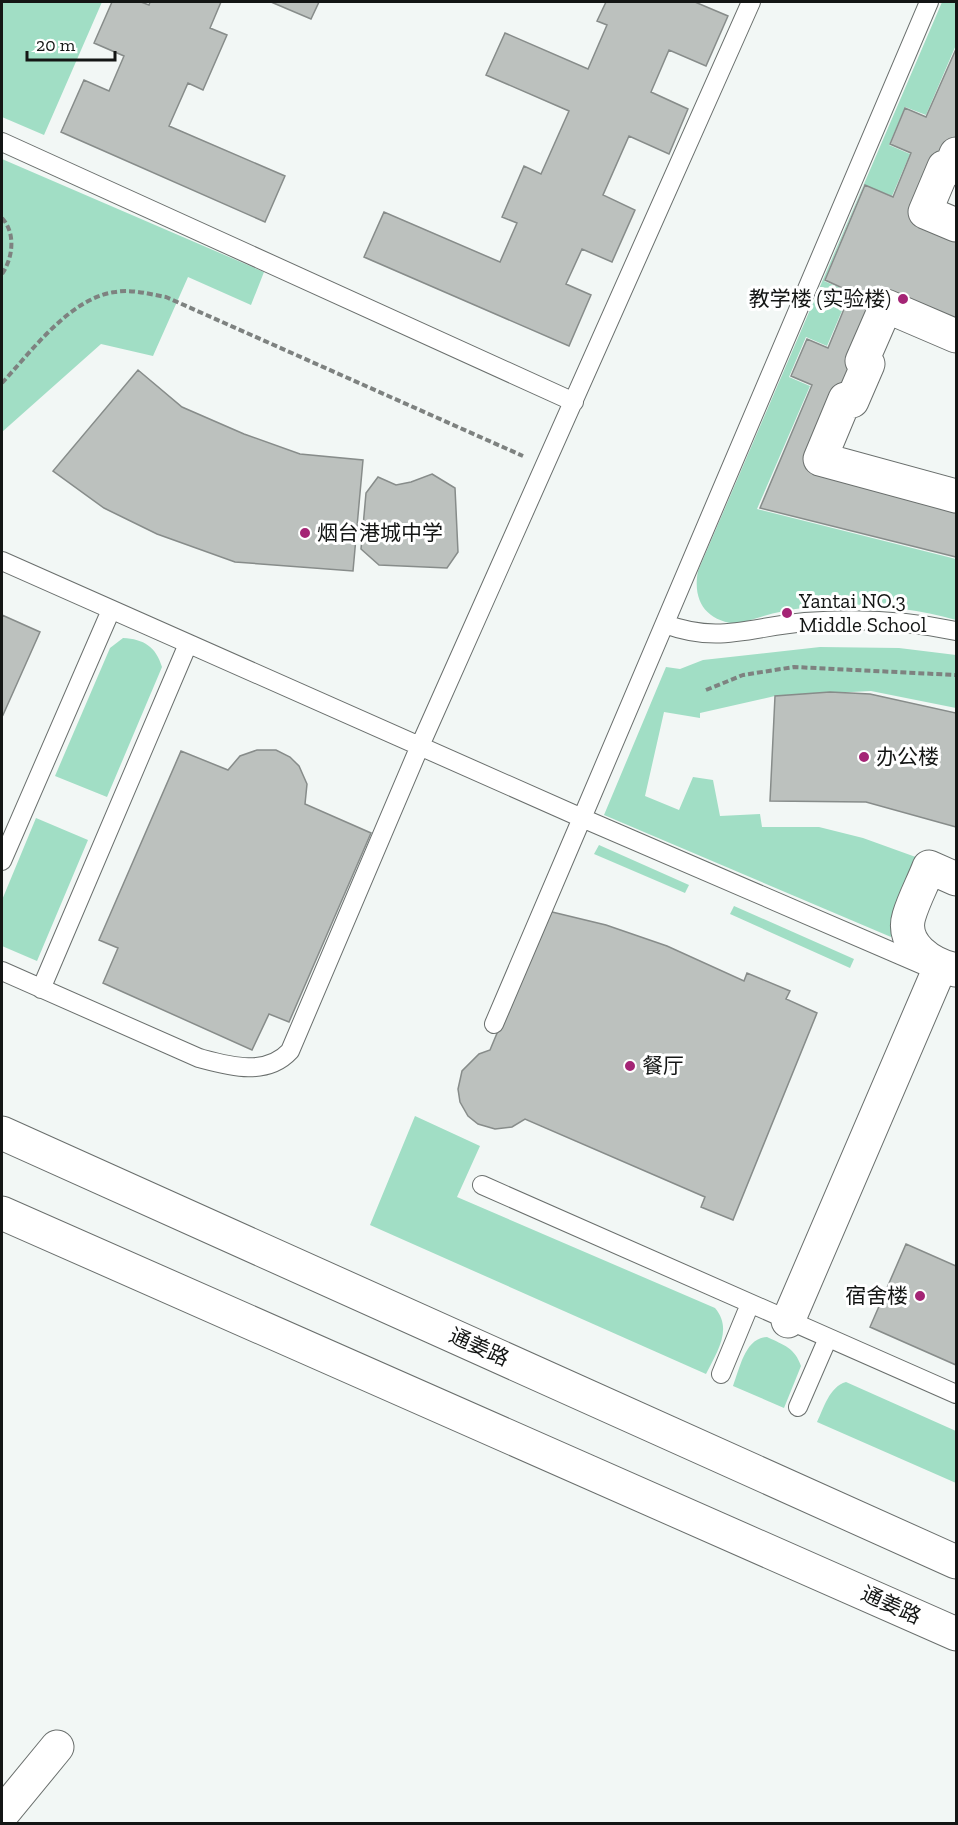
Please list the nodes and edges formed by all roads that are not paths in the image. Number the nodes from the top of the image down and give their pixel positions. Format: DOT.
graph roads {
  1 [pos="751,2"];
  2 [pos="929,2"];
  3 [pos="2,142"];
  4 [pos="957,154"];
  5 [pos="957,225"];
  6 [pos="957,336"];
  7 [pos="574,402"];
  8 [pos="957,496"];
  9 [pos="2,561"];
  10 [pos="111,610"];
  11 [pos="664,624"];
  12 [pos="957,631"];
  13 [pos="188,644"];
  14 [pos="419,748"];
  15 [pos="582,818"];
  16 [pos="2,861"];
  17 [pos="957,879"];
  18 [pos="2,971"];
  19 [pos="950,974"];
  20 [pos="41,989"];
  21 [pos="494,1024"];
  22 [pos="2,1132"];
  23 [pos="482,1185"];
  24 [pos="2,1213"];
  25 [pos="750,1304"];
  26 [pos="788,1321"];
  27 [pos="828,1338"];
  28 [pos="721,1374"];
  29 [pos="957,1394"];
  30 [pos="798,1407"];
  31 [pos="957,1562"];
  32 [pos="957,1634"];
  33 [pos="57,1747"];
  34 [pos="2,1814"];
  1 -- 7 [label="lane"];
  2 -- 11 [label="lane"];
  3 -- 7 [label="lane"];
  4 -- 5 [label="street"];
  6 -- 8 [label="street"];
  7 -- 14 [label="lane"];
  9 -- 10 [label="lane"];
  10 -- 13 [label="lane"];
  10 -- 16 [label="lane"];
  11 -- 12 [label="lane"];
  11 -- 15 [label="lane"];
  13 -- 14 [label="lane"];
  13 -- 20 [label="lane"];
  14 -- 15 [label="lane"];
  14 -- 20 [label="lane"];
  15 -- 19 [label="lane"];
  15 -- 21 [label="lane"];
  17 -- 19 [label="street"];
  18 -- 20 [label="lane"];
  19 -- 26 [label="street"];
  22 -- 31 [label="street, 通姜路"];
  23 -- 25 [label="lane"];
  24 -- 32 [label="street, 通姜路"];
  25 -- 26 [label="lane"];
  25 -- 28 [label="lane"];
  26 -- 27 [label="lane"];
  27 -- 29 [label="lane"];
  27 -- 30 [label="lane"];
  33 -- 34 [label="street"];
}
